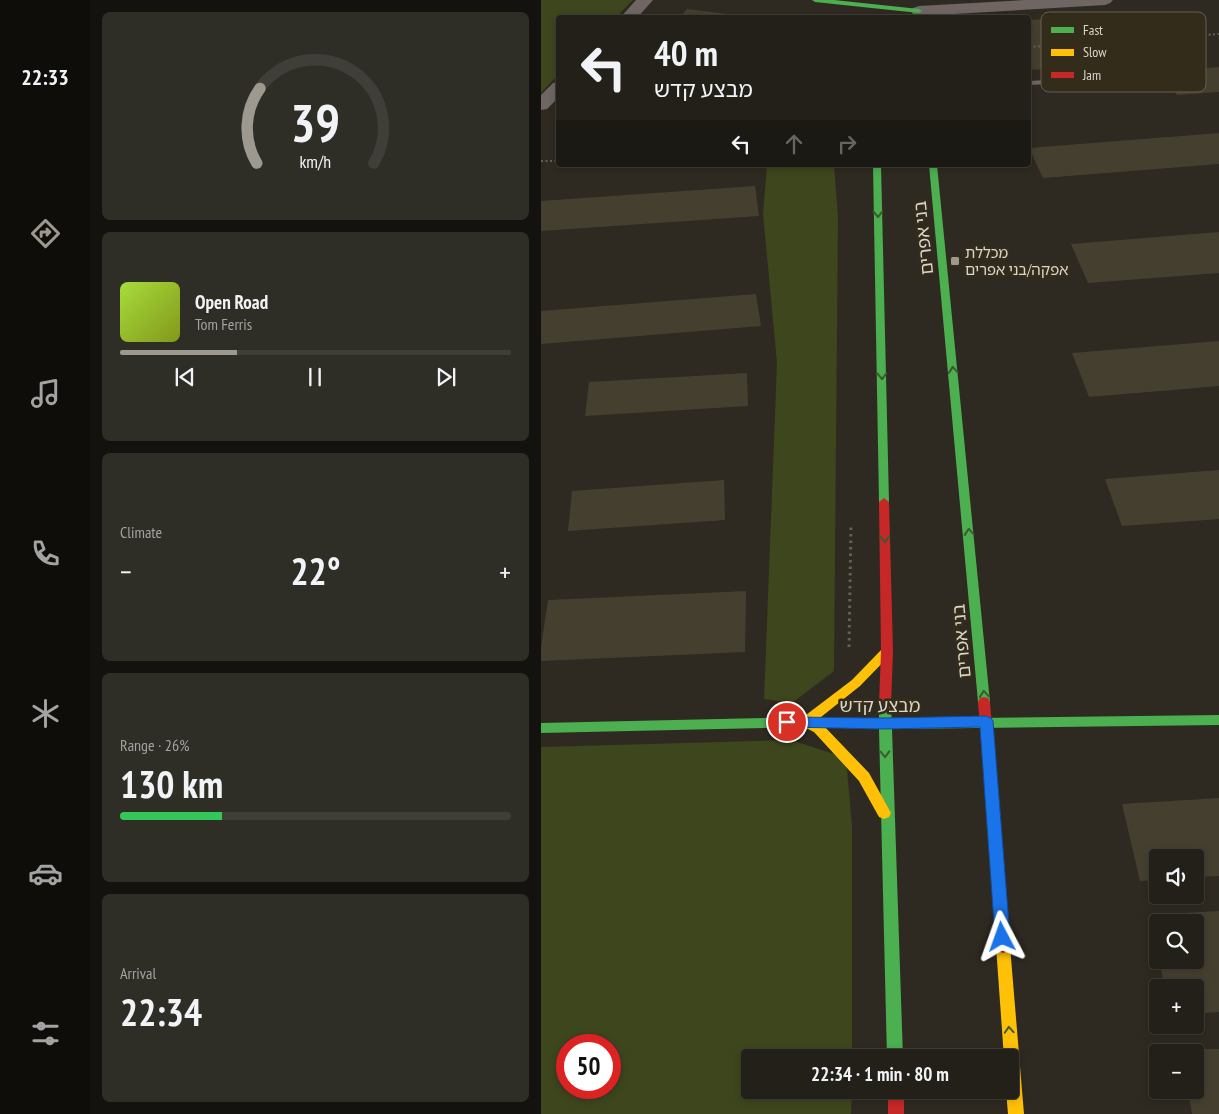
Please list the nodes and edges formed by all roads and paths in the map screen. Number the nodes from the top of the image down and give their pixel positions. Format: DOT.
graph roads {
  1 [pos="645,0"];
  2 [pos="820,0"];
  3 [pos="1105,0"];
  4 [pos="874,8"];
  5 [pos="919,10"];
  6 [pos="631,15"];
  7 [pos="1219,34"];
  8 [pos="1206,35"];
  9 [pos="556,90"];
  10 [pos="541,105"];
  11 [pos="541,161"];
  12 [pos="556,161"];
  13 [pos="877,167"];
  14 [pos="933,167"];
  15 [pos="887,651"];
  16 [pos="1219,720"];
  17 [pos="986,721"];
  18 [pos="806,722"];
  19 [pos="884,724"];
  20 [pos="541,728"];
  21 [pos="886,817"];
  22 [pos="895,1049"];
  23 [pos="896,1099"];
  24 [pos="897,1114"];
  25 [pos="1015,1114"];
  1 -- 6 [label="street"];
  2 -- 4 [label="main road"];
  3 -- 5 [label="street"];
  4 -- 5 [label="main road"];
  7 -- 8 [label="path"];
  9 -- 10 [label="street"];
  11 -- 12 [label="path"];
  13 -- 15 [label="main road, one-way"];
  17 -- 14 [label="main road, בני אפרים, one-way"];
  15 -- 18 [label="main road"];
  15 -- 19 [label="main road"];
  16 -- 17 [label="main road, מבצע קדש"];
  17 -- 19 [label="main road, מבצע קדש"];
  25 -- 17 [label="main road, בני אפרים, one-way"];
  18 -- 19 [label="main road, מבצע קדש"];
  18 -- 20 [label="main road, מבצע קדש"];
  18 -- 21 [label="main road"];
  19 -- 21 [label="main road, one-way"];
  21 -- 22 [label="main road"];
  23 -- 24 [label="main road"];
}
